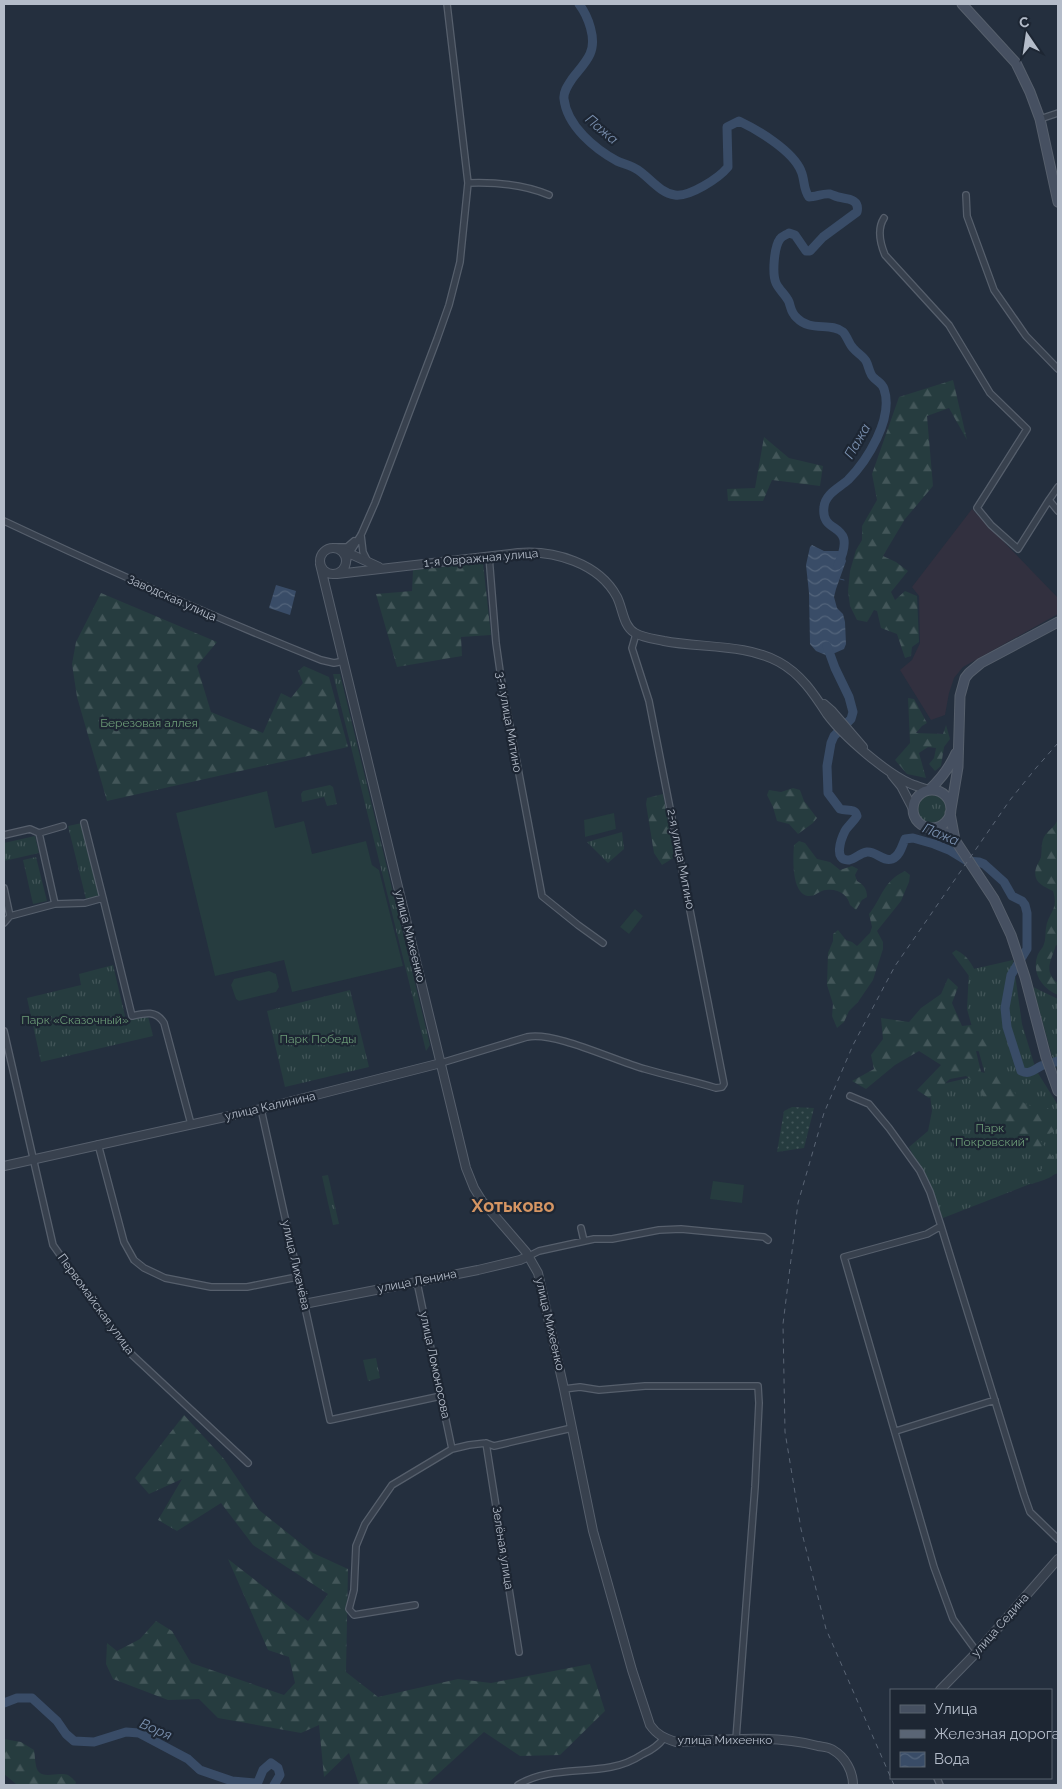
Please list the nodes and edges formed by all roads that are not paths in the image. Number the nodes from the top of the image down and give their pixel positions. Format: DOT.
graph roads {
  1 [pos="447,4"];
  2 [pos="962,4"];
  3 [pos="1058,113"];
  4 [pos="1040,119"];
  5 [pos="468,183"];
  6 [pos="549,195"];
  7 [pos="966,195"];
  8 [pos="1058,202"];
  9 [pos="884,218"];
  10 [pos="1058,369"];
  11 [pos="1058,487"];
  12 [pos="1049,500"];
  13 [pos="1058,511"];
  14 [pos="4,521"];
  15 [pos="362,533"];
  16 [pos="343,553"];
  17 [pos="488,556"];
  18 [pos="320,564"];
  19 [pos="371,565"];
  20 [pos="383,567"];
  21 [pos="336,574"];
  22 [pos="326,590"];
  23 [pos="1058,622"];
  24 [pos="636,634"];
  25 [pos="344,661"];
  26 [pos="958,748"];
  27 [pos="888,770"];
  28 [pos="929,790"];
  29 [pos="912,807"];
  30 [pos="951,811"];
  31 [pos="84,823"];
  32 [pos="63,826"];
  33 [pos="930,828"];
  34 [pos="39,833"];
  35 [pos="4,835"];
  36 [pos="955,840"];
  37 [pos="4,888"];
  38 [pos="103,898"];
  39 [pos="55,904"];
  40 [pos="10,916"];
  41 [pos="4,922"];
  42 [pos="603,943"];
  43 [pos="4,1031"];
  44 [pos="6,1052"];
  45 [pos="441,1063"];
  46 [pos="1058,1091"];
  47 [pos="850,1096"];
  48 [pos="261,1109"];
  49 [pos="191,1124"];
  50 [pos="98,1144"];
  51 [pos="32,1159"];
  52 [pos="4,1166"];
  53 [pos="941,1226"];
  54 [pos="581,1228"];
  55 [pos="768,1240"];
  56 [pos="584,1241"];
  57 [pos="529,1256"];
  58 [pos="297,1277"];
  59 [pos="417,1282"];
  60 [pos="304,1304"];
  61 [pos="564,1389"];
  62 [pos="441,1396"];
  63 [pos="994,1400"];
  64 [pos="572,1428"];
  65 [pos="896,1431"];
  66 [pos="486,1443"];
  67 [pos="452,1449"];
  68 [pos="248,1463"];
  69 [pos="1058,1539"];
  70 [pos="1058,1559"];
  71 [pos="415,1605"];
  72 [pos="519,1652"];
  73 [pos="978,1652"];
  74 [pos="941,1689"];
  75 [pos="664,1738"];
  76 [pos="736,1739"];
  77 [pos="518,1785"];
  78 [pos="853,1785"];
  1 -- 5 [label="street"];
  2 -- 4 [label="main road"];
  3 -- 4 [label="street"];
  4 -- 8 [label="main road"];
  5 -- 6 [label="street"];
  5 -- 15 [label="street"];
  7 -- 10 [label="street"];
  9 -- 12 [label="street"];
  11 -- 12 [label="street"];
  12 -- 13 [label="street"];
  14 -- 25 [label="street, Заводская улица"];
  15 -- 16 [label="street"];
  15 -- 16 [label="street"];
  15 -- 19 [label="street"];
  16 -- 18 [label="street"];
  16 -- 19 [label="street"];
  16 -- 21 [label="street"];
  17 -- 20 [label="street, 1-я Овражная улица"];
  17 -- 24 [label="street, 1-я Овражная улица"];
  17 -- 42 [label="street, 3-я улица Митино"];
  18 -- 21 [label="street"];
  18 -- 22 [label="street, улица Михеенко"];
  19 -- 20 [label="street"];
  20 -- 21 [label="street"];
  21 -- 22 [label="street"];
  22 -- 25 [label="street, улица Михеенко"];
  23 -- 26 [label="main road"];
  24 -- 27 [label="street"];
  24 -- 45 [label="street, 2-я улица Митино"];
  25 -- 45 [label="street, улица Михеенко"];
  26 -- 28 [label="main road"];
  26 -- 30 [label="main road"];
  27 -- 28 [label="street"];
  27 -- 29 [label="street"];
  28 -- 29 [label="main road"];
  28 -- 30 [label="main road"];
  29 -- 33 [label="main road"];
  30 -- 33 [label="main road"];
  30 -- 36 [label="main road"];
  31 -- 38 [label="street"];
  32 -- 34 [label="street"];
  33 -- 36 [label="main road"];
  34 -- 35 [label="street"];
  34 -- 39 [label="street"];
  36 -- 46 [label="main road"];
  37 -- 40 [label="street"];
  38 -- 39 [label="street"];
  38 -- 49 [label="street"];
  39 -- 40 [label="street"];
  40 -- 41 [label="street"];
  43 -- 44 [label="street, Первомайская улица"];
  44 -- 51 [label="street, Первомайская улица"];
  45 -- 48 [label="street, улица Калинина"];
  45 -- 57 [label="street, улица Михеенко"];
  47 -- 53 [label="street"];
  48 -- 49 [label="street, улица Калинина"];
  48 -- 58 [label="street, улица Лихачёва"];
  49 -- 50 [label="street, улица Калинина"];
  50 -- 51 [label="street, улица Калинина"];
  50 -- 58 [label="street"];
  51 -- 52 [label="street, улица Калинина"];
  51 -- 68 [label="street, Первомайская улица"];
  53 -- 63 [label="street"];
  53 -- 65 [label="street"];
  54 -- 56 [label="street"];
  55 -- 56 [label="street"];
  56 -- 57 [label="street"];
  57 -- 59 [label="street, улица Ленина"];
  57 -- 61 [label="street, улица Михеенко"];
  58 -- 60 [label="street, улица Лихачёва"];
  59 -- 60 [label="street, улица Ленина"];
  59 -- 62 [label="street, улица Ломоносова"];
  60 -- 62 [label="street, улица Лихачёва"];
  61 -- 64 [label="street, улица Михеенко"];
  61 -- 76 [label="street"];
  62 -- 67 [label="street, улица Ломоносова"];
  63 -- 65 [label="street"];
  63 -- 69 [label="street"];
  64 -- 66 [label="street"];
  64 -- 75 [label="street, улица Михеенко"];
  65 -- 73 [label="street"];
  66 -- 67 [label="street"];
  66 -- 72 [label="street, Зелёная улица"];
  67 -- 71 [label="street"];
  70 -- 73 [label="street, улица Седина"];
  73 -- 74 [label="street, улица Седина"];
  75 -- 76 [label="street, улица Михеенко"];
  75 -- 77 [label="street"];
  76 -- 78 [label="street, улица Михеенко"];
}
